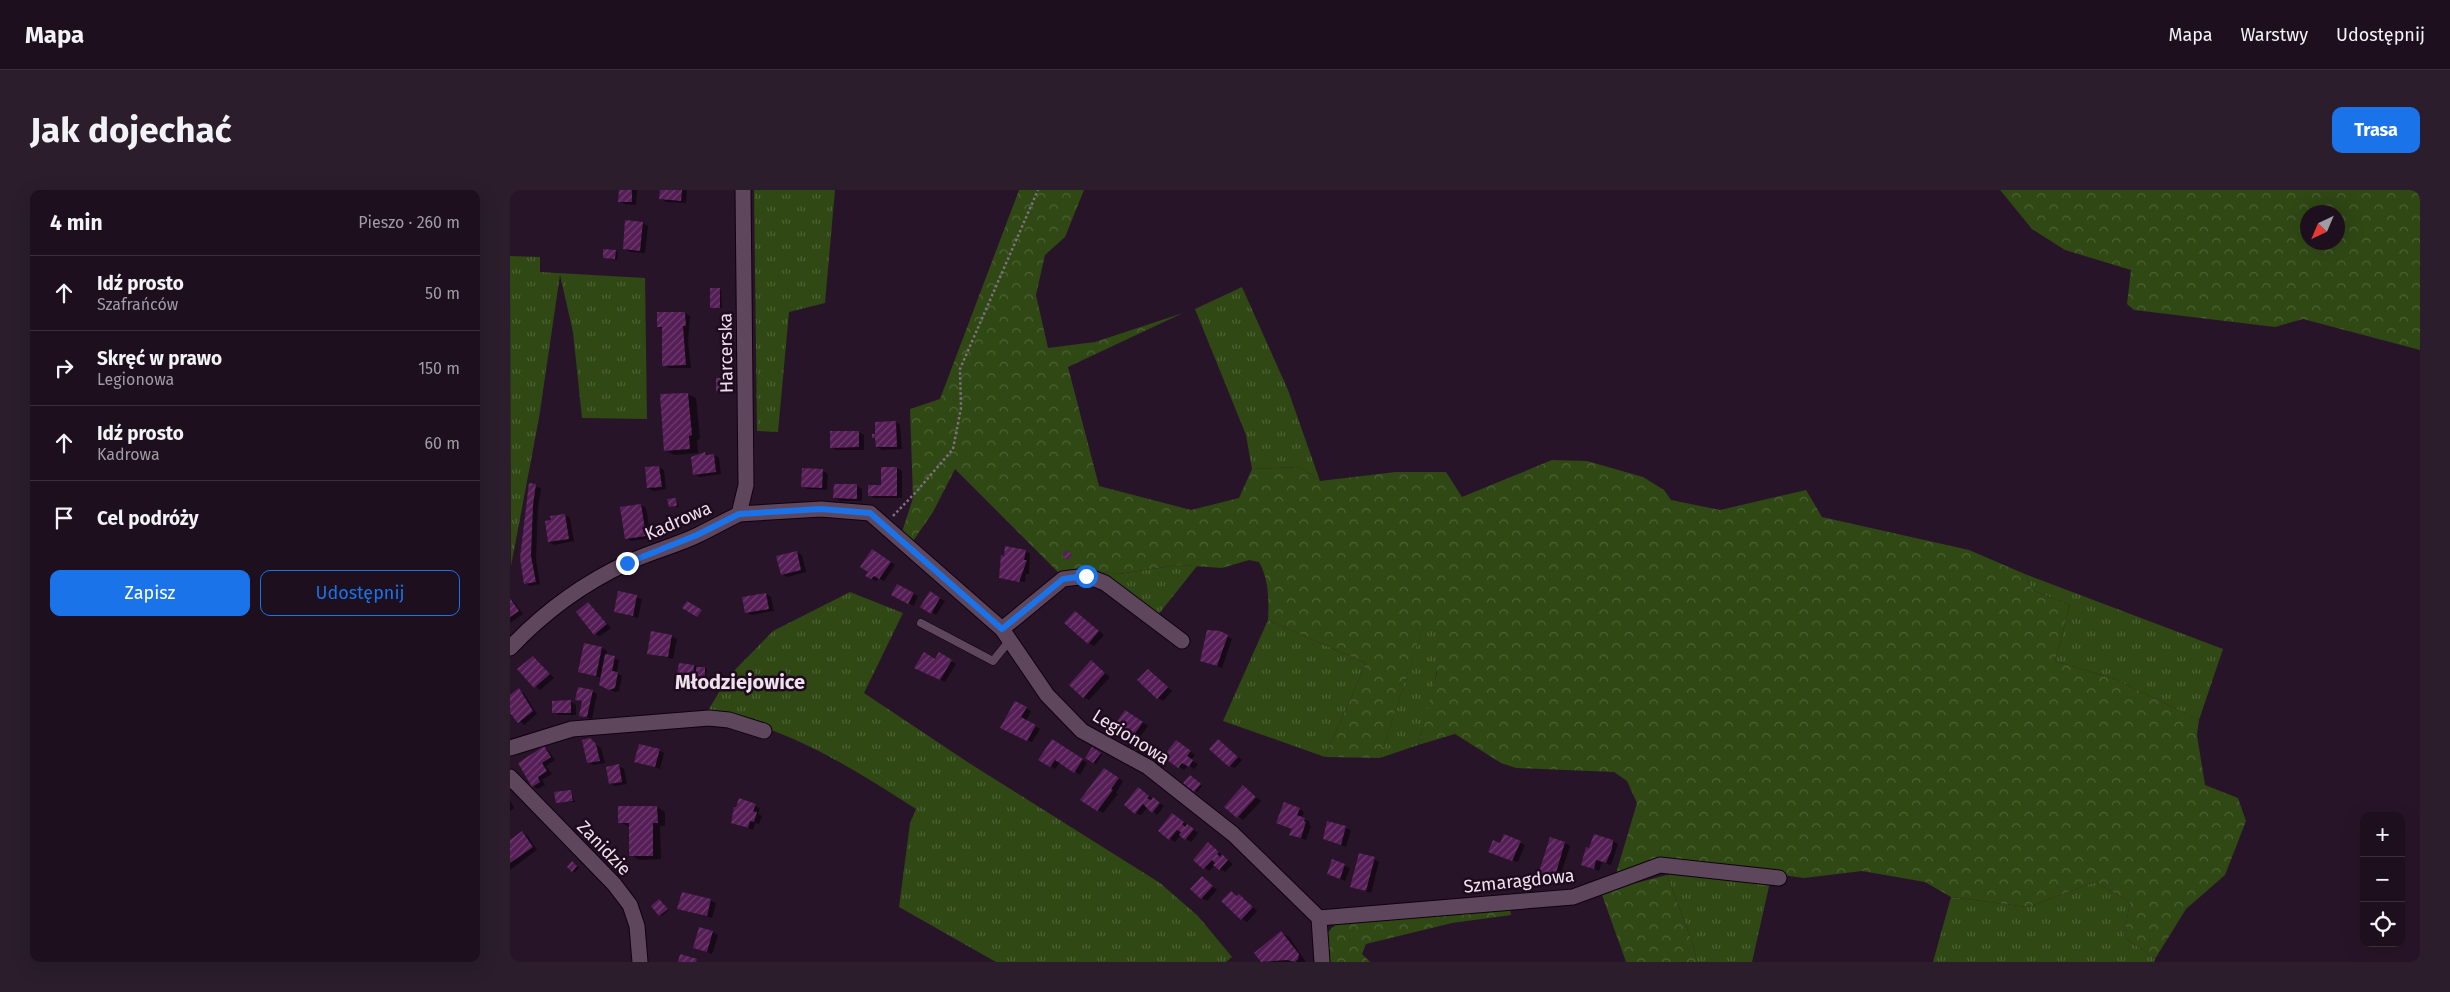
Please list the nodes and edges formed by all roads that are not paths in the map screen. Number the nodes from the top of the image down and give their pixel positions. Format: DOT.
graph roads {
  1 [pos="743,190"];
  2 [pos="739,514"];
  3 [pos="921,623"];
  4 [pos="1006,634"];
  5 [pos="1182,641"];
  6 [pos="510,648"];
  7 [pos="764,731"];
  8 [pos="510,748"];
  9 [pos="510,777"];
  10 [pos="1779,878"];
  11 [pos="1318,918"];
  12 [pos="640,962"];
  13 [pos="1322,962"];
  1 -- 2 [label="street, Harcerska"];
  2 -- 4 [label="street, Legionowa"];
  2 -- 6 [label="street, Kadrowa"];
  3 -- 4 [label="lane"];
  4 -- 5 [label="street"];
  4 -- 11 [label="street, Legionowa"];
  7 -- 8 [label="street"];
  9 -- 12 [label="street, Zanidzie"];
  10 -- 11 [label="street, Szmaragdowa"];
  11 -- 13 [label="street"];
}
